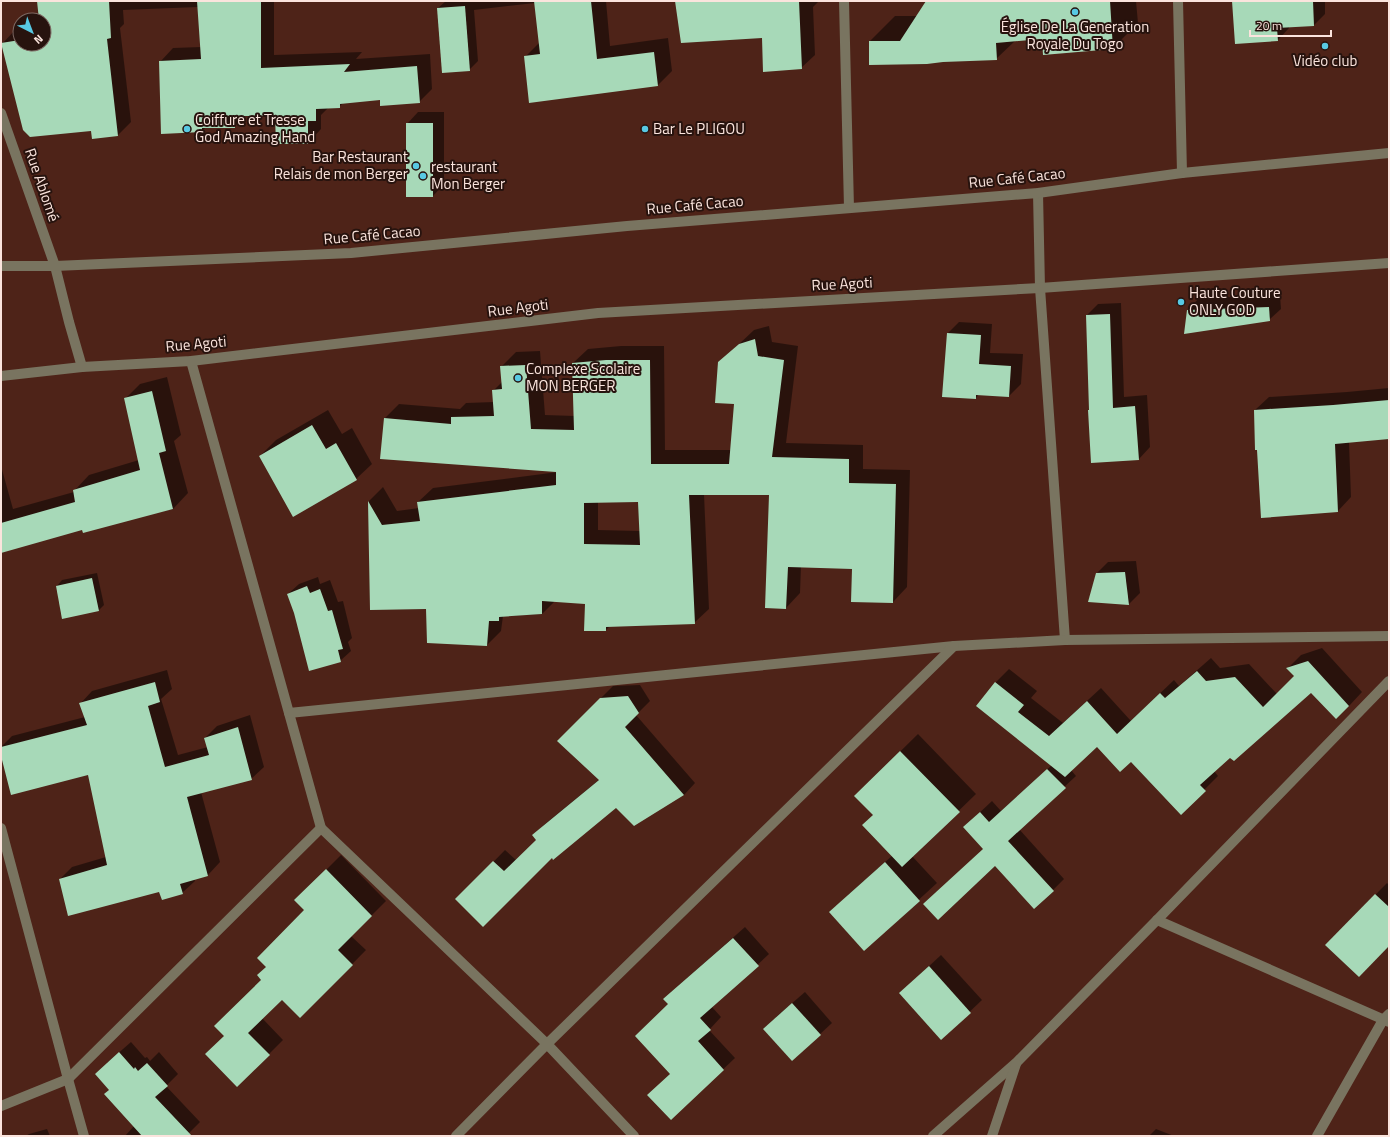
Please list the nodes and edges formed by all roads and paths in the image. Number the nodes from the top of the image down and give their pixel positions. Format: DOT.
graph roads {
  1 [pos="844,1"];
  2 [pos="1178,1"];
  3 [pos="1,113"];
  4 [pos="1389,153"];
  5 [pos="1182,173"];
  6 [pos="1038,193"];
  7 [pos="849,208"];
  8 [pos="1389,263"];
  9 [pos="1,266"];
  10 [pos="55,266"];
  11 [pos="1040,288"];
  12 [pos="191,360"];
  13 [pos="82,367"];
  14 [pos="1,376"];
  15 [pos="1389,636"];
  16 [pos="1065,640"];
  17 [pos="954,646"];
  18 [pos="1389,681"];
  19 [pos="289,713"];
  20 [pos="1,828"];
  21 [pos="321,828"];
  22 [pos="1157,920"];
  23 [pos="1387,1018"];
  24 [pos="547,1044"];
  25 [pos="1017,1062"];
  26 [pos="68,1079"];
  27 [pos="1,1106"];
  28 [pos="84,1136"];
  29 [pos="456,1136"];
  30 [pos="634,1136"];
  31 [pos="933,1136"];
  32 [pos="992,1136"];
  33 [pos="1317,1136"];
  1 -- 7 [label="street"];
  2 -- 5 [label="street"];
  3 -- 10 [label="street, Rue Ablomé"];
  4 -- 5 [label="street, Rue Café Cacao"];
  5 -- 6 [label="street, Rue Café Cacao"];
  6 -- 7 [label="street, Rue Café Cacao"];
  6 -- 11 [label="street"];
  7 -- 10 [label="street, Rue Café Cacao"];
  8 -- 11 [label="street, Rue Agoti"];
  9 -- 10 [label="street, Rue Café Cacao"];
  10 -- 13 [label="street, Rue Ablomé"];
  11 -- 12 [label="street, Rue Agoti"];
  11 -- 16 [label="street"];
  12 -- 13 [label="street, Rue Agoti"];
  12 -- 19 [label="street"];
  13 -- 14 [label="street, Rue Agoti"];
  15 -- 16 [label="street"];
  16 -- 17 [label="street"];
  17 -- 19 [label="street"];
  17 -- 24 [label="street"];
  18 -- 22 [label="street"];
  19 -- 21 [label="street"];
  20 -- 26 [label="street"];
  21 -- 24 [label="street"];
  21 -- 26 [label="street"];
  22 -- 23 [label="street"];
  22 -- 25 [label="street"];
  23 -- 33 [label="street"];
  24 -- 29 [label="street"];
  24 -- 30 [label="street"];
  25 -- 31 [label="street"];
  25 -- 32 [label="street"];
  26 -- 27 [label="street"];
  26 -- 28 [label="street"];
}
